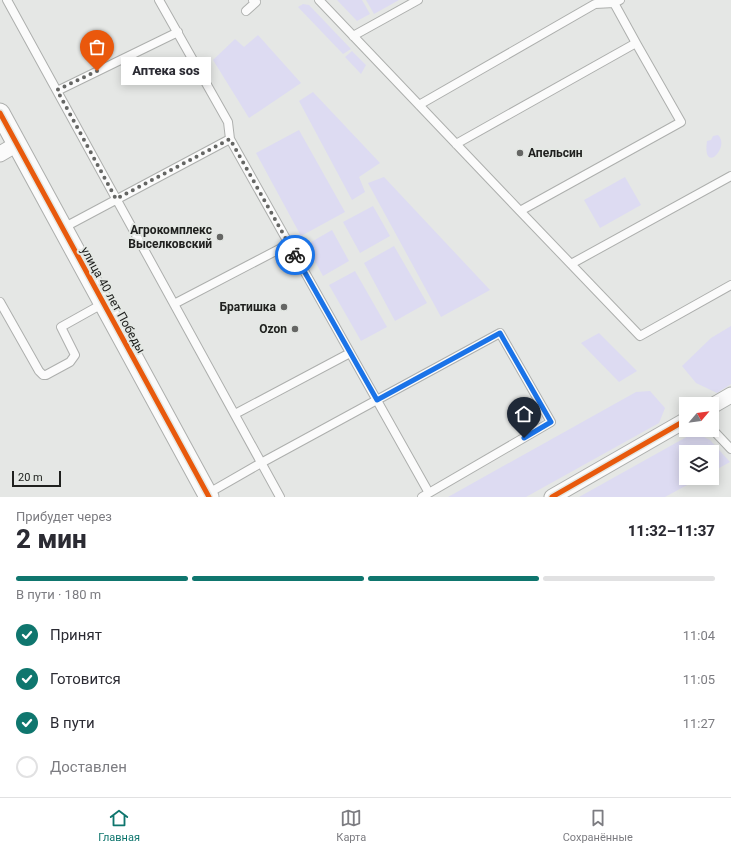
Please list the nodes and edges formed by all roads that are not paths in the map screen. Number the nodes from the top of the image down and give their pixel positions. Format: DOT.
graph roads {
  1 [pos="7,0"];
  2 [pos="159,0"];
  3 [pos="254,0"];
  4 [pos="319,0"];
  5 [pos="418,0"];
  6 [pos="615,1"];
  7 [pos="246,11"];
  8 [pos="178,32"];
  9 [pos="353,36"];
  10 [pos="636,43"];
  11 [pos="57,90"];
  12 [pos="419,105"];
  13 [pos="1,120"];
  14 [pos="230,139"];
  15 [pos="17,144"];
  16 [pos="456,144"];
  17 [pos="0,154"];
  18 [pos="731,176"];
  19 [pos="116,199"];
  20 [pos="520,211"];
  21 [pos="63,228"];
  22 [pos="289,244"];
  23 [pos="571,264"];
  24 [pos="731,285"];
  25 [pos="0,302"];
  26 [pos="104,303"];
  27 [pos="174,304"];
  28 [pos="350,353"];
  29 [pos="731,395"];
  30 [pos="377,400"];
  31 [pos="719,402"];
  32 [pos="234,414"];
  33 [pos="679,424"];
  34 [pos="719,436"];
  35 [pos="731,449"];
  36 [pos="261,463"];
  37 [pos="208,495"];
  38 [pos="426,495"];
  39 [pos="280,497"];
  40 [pos="552,497"];
  1 -- 11 [label="lane"];
  2 -- 8 [label="lane"];
  3 -- 7 [label="lane"];
  4 -- 9 [label="lane"];
  5 -- 9 [label="lane"];
  6 -- 10 [label="lane"];
  6 -- 12 [label="lane"];
  8 -- 11 [label="lane"];
  8 -- 14 [label="lane"];
  9 -- 12 [label="lane"];
  10 -- 16 [label="lane"];
  10 -- 20 [label="lane"];
  11 -- 19 [label="lane"];
  12 -- 16 [label="lane"];
  13 -- 15 [label="street, улица 40 лет Победы"];
  14 -- 19 [label="lane"];
  14 -- 22 [label="lane"];
  15 -- 17 [label="street"];
  15 -- 21 [label="street, улица 40 лет Победы"];
  16 -- 20 [label="lane"];
  18 -- 23 [label="lane"];
  19 -- 21 [label="lane"];
  19 -- 27 [label="lane"];
  20 -- 23 [label="lane"];
  21 -- 26 [label="street, улица 40 лет Победы"];
  22 -- 27 [label="lane"];
  22 -- 28 [label="lane"];
  23 -- 24 [label="lane"];
  25 -- 26 [label="lane"];
  26 -- 37 [label="street, улица 40 лет Победы"];
  27 -- 32 [label="lane"];
  28 -- 30 [label="lane"];
  28 -- 32 [label="lane"];
  29 -- 31 [label="street"];
  30 -- 36 [label="lane"];
  30 -- 38 [label="lane"];
  30 -- 38 [label="lane"];
  32 -- 36 [label="lane"];
  33 -- 40 [label="street"];
  34 -- 35 [label="lane"];
  36 -- 37 [label="lane"];
  36 -- 39 [label="lane"];
}
